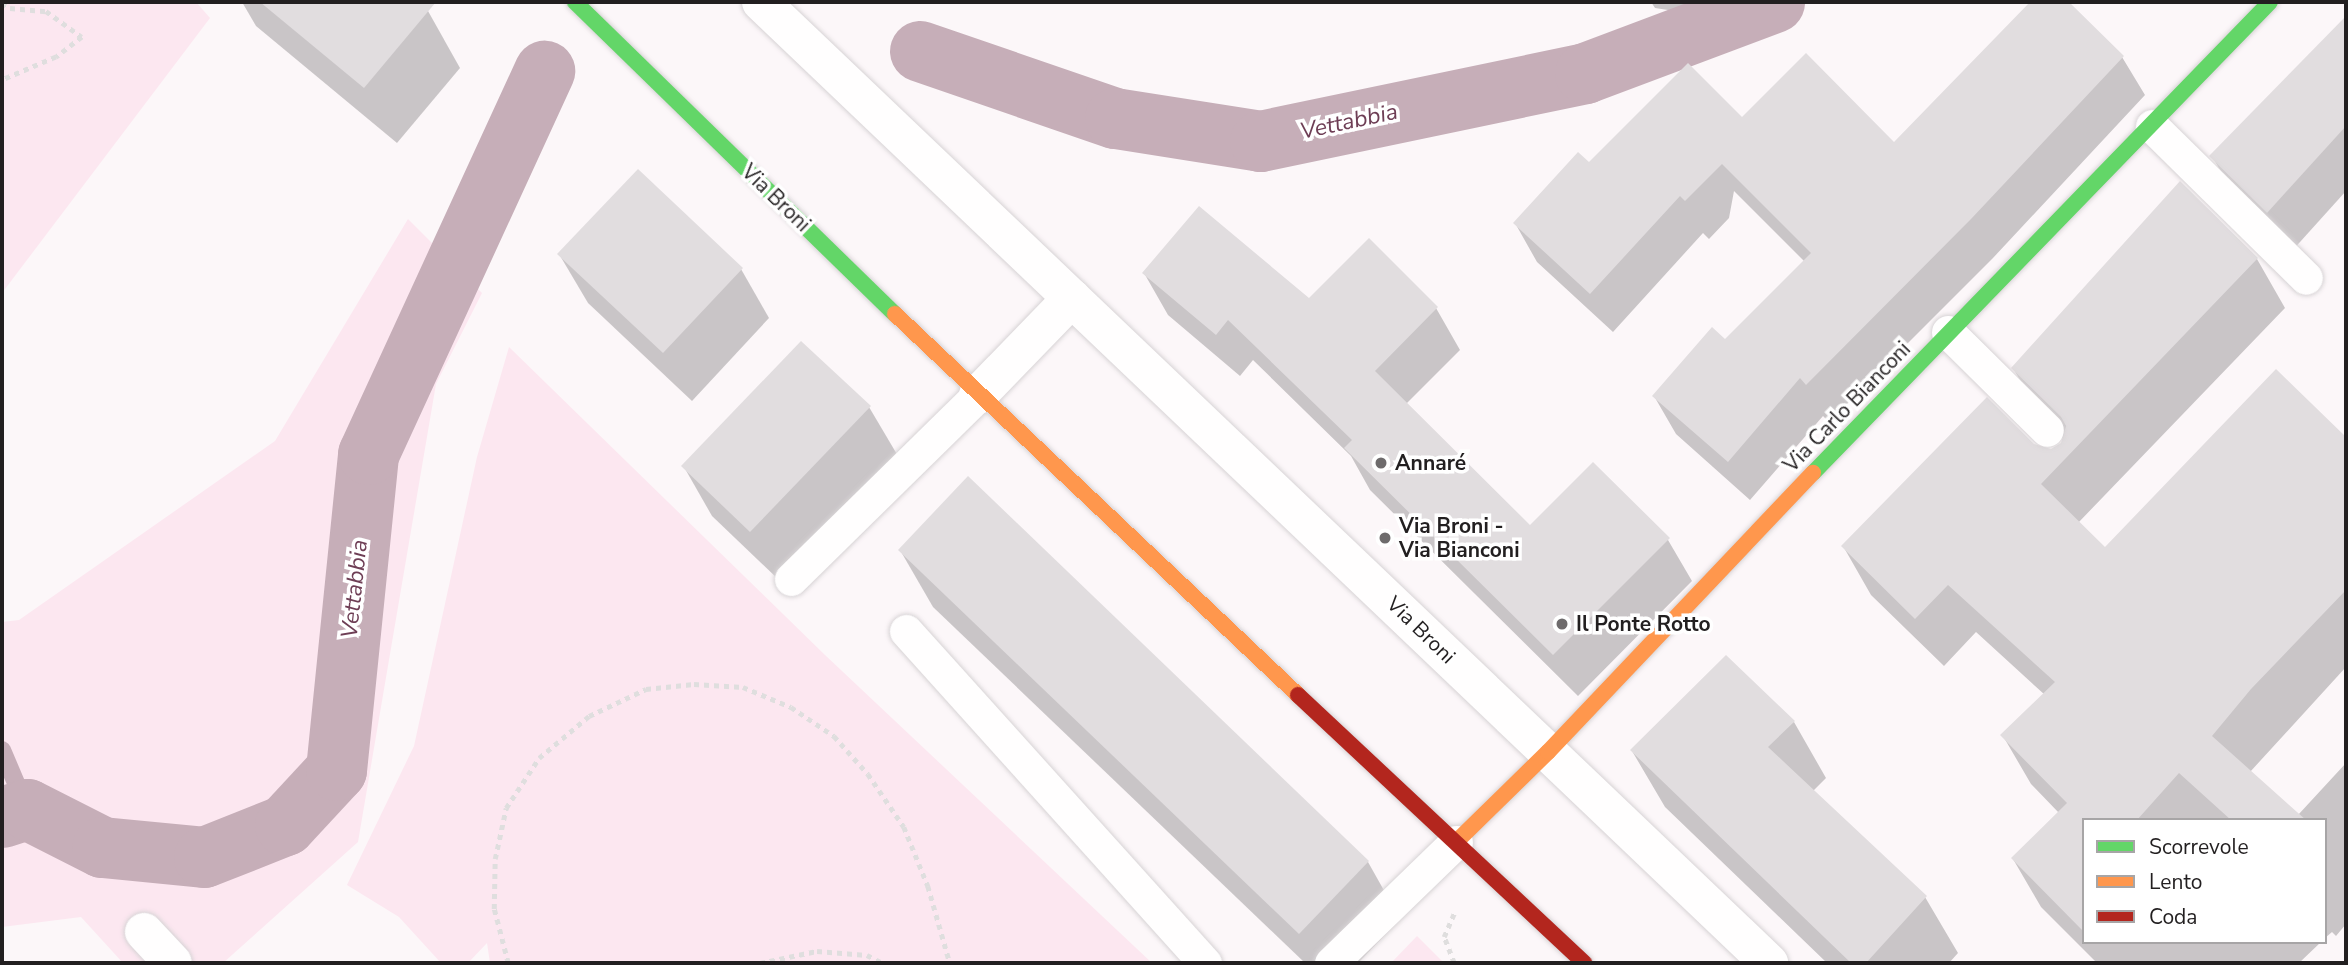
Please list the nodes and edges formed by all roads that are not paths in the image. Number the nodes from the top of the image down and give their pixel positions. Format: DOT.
graph roads {
  1 [pos="575,2"];
  2 [pos="761,2"];
  3 [pos="2270,2"];
  4 [pos="2152,126"];
  5 [pos="2306,278"];
  6 [pos="1072,298"];
  7 [pos="1948,332"];
  8 [pos="978,395"];
  9 [pos="2047,430"];
  10 [pos="791,579"];
  11 [pos="906,631"];
  12 [pos="1548,752"];
  13 [pos="1456,842"];
  14 [pos="144,932"];
  15 [pos="173,963"];
  16 [pos="1205,963"];
  17 [pos="1331,963"];
  18 [pos="1584,963"];
  19 [pos="1769,963"];
  1 -- 8 [label="street, Via Broni"];
  2 -- 6 [label="street, Via Broni"];
  3 -- 4 [label="street, Via Carlo Bianconi"];
  4 -- 5 [label="lane"];
  4 -- 7 [label="street, Via Carlo Bianconi"];
  6 -- 8 [label="street"];
  6 -- 12 [label="street, Via Broni"];
  7 -- 9 [label="lane"];
  7 -- 12 [label="street, Via Carlo Bianconi"];
  8 -- 10 [label="lane"];
  8 -- 13 [label="street, Via Broni"];
  11 -- 16 [label="lane"];
  12 -- 13 [label="street, Via Carlo Bianconi"];
  12 -- 19 [label="street, Via Broni"];
  13 -- 17 [label="lane"];
  13 -- 18 [label="street, Via Broni"];
  14 -- 15 [label="street"];
}
